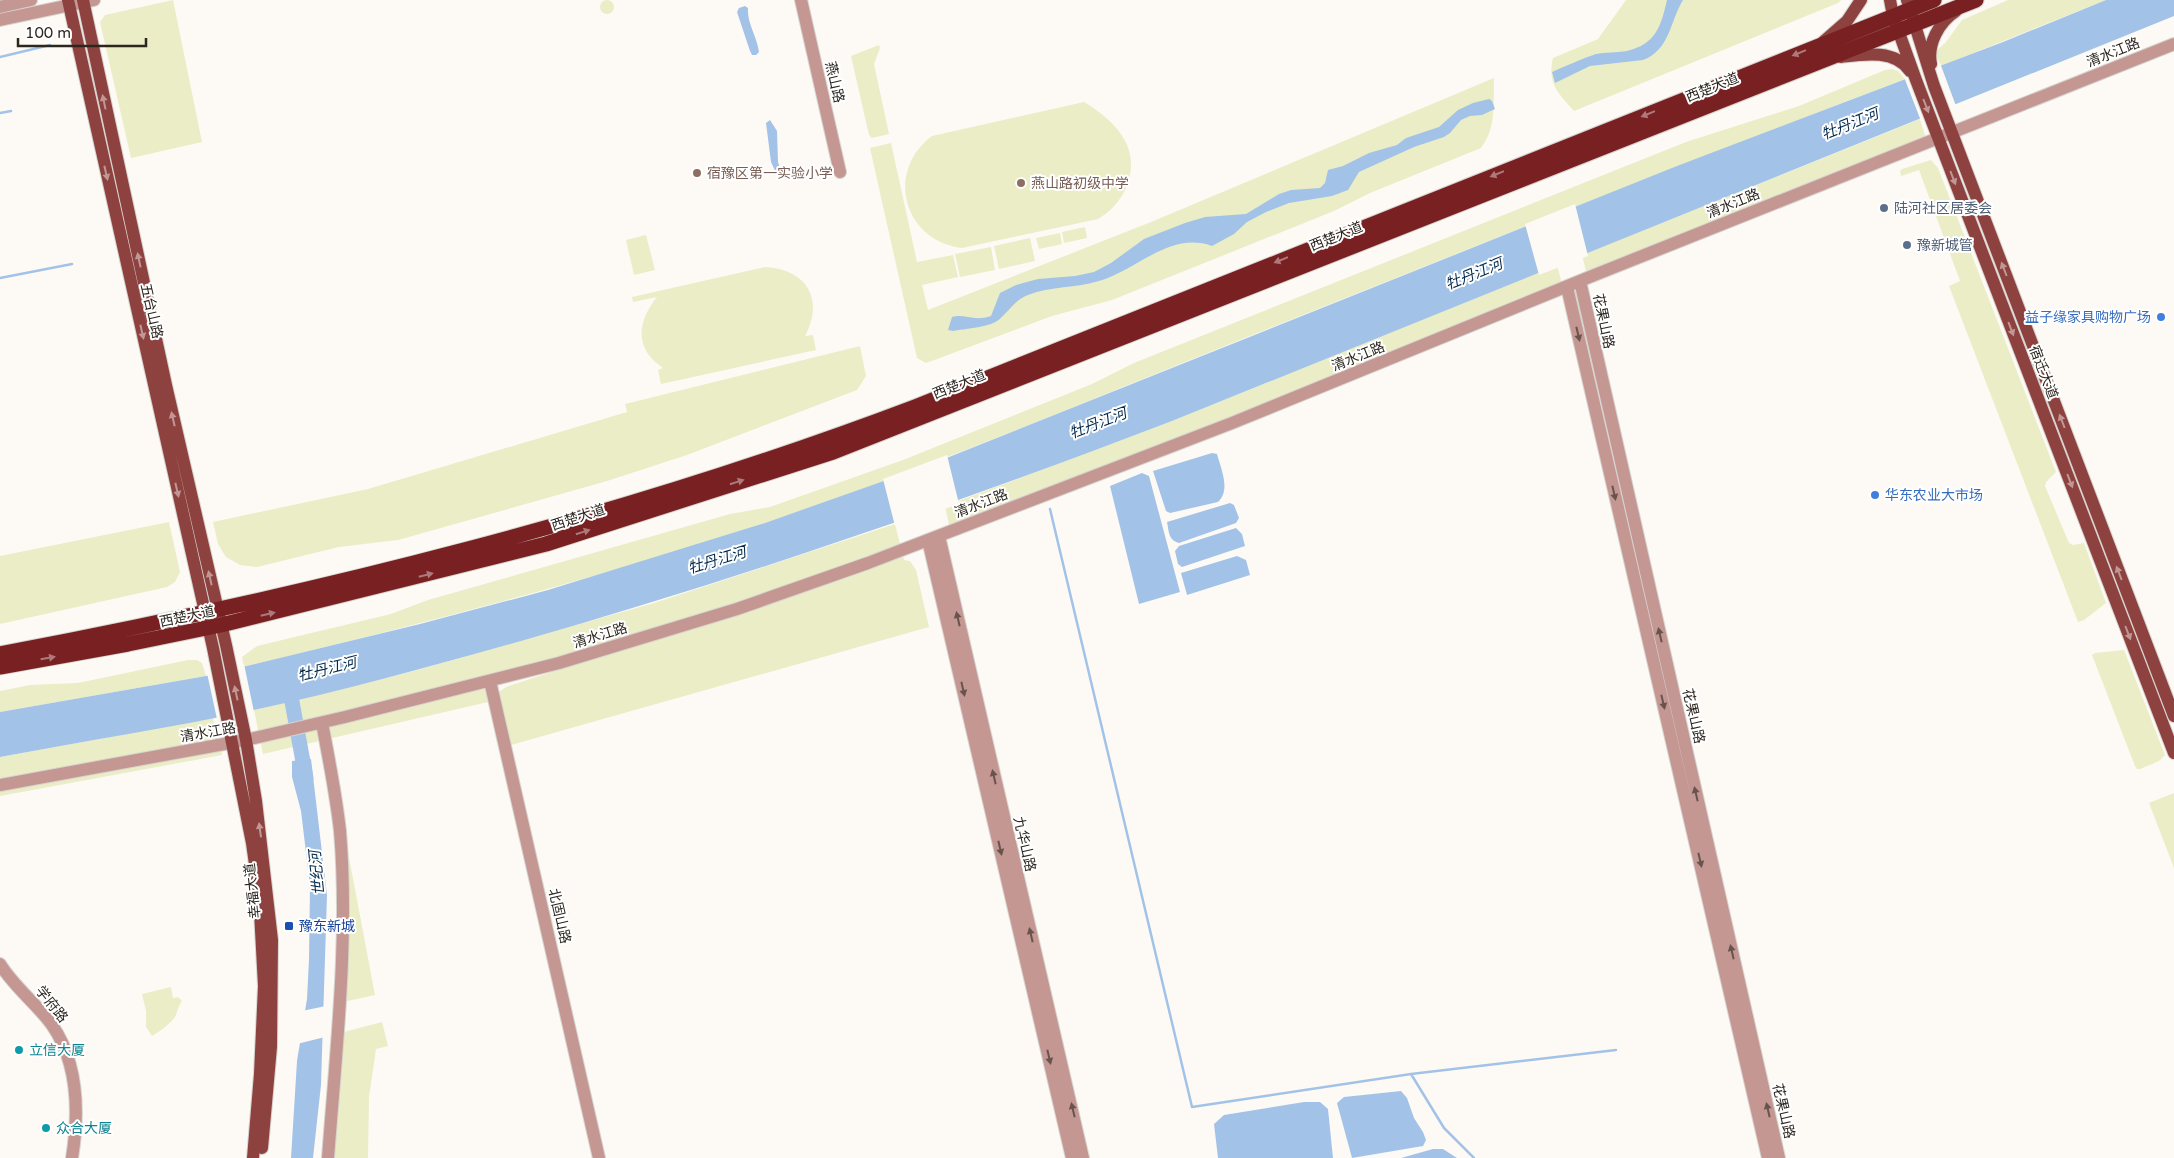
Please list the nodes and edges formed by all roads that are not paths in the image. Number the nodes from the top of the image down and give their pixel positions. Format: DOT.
graph roads {
  1 [pos="31,0"];
  2 [pos="801,0"];
  3 [pos="1861,0"];
  4 [pos="1890,0"];
  5 [pos="1934,0"];
  6 [pos="86,1"];
  7 [pos="1972,2"];
  8 [pos="69,3"];
  9 [pos="1908,5"];
  10 [pos="0,7"];
  11 [pos="1893,16"];
  12 [pos="0,20"];
  13 [pos="1914,25"];
  14 [pos="1898,31"];
  15 [pos="2174,44"];
  16 [pos="1818,46"];
  17 [pos="1826,60"];
  18 [pos="1916,80"];
  19 [pos="1934,86"];
  20 [pos="1951,130"];
  21 [pos="1937,135"];
  22 [pos="840,172"];
  23 [pos="1580,281"];
  24 [pos="1567,287"];
  25 [pos="933,538"];
  26 [pos="210,611"];
  27 [pos="214,626"];
  28 [pos="0,654"];
  29 [pos="0,666"];
  30 [pos="490,681"];
  31 [pos="2174,716"];
  32 [pos="319,723"];
  33 [pos="240,741"];
  34 [pos="2174,753"];
  35 [pos="0,785"];
  36 [pos="0,964"];
  37 [pos="72,1158"];
  38 [pos="252,1158"];
  39 [pos="261,1158"];
  40 [pos="328,1158"];
  41 [pos="599,1158"];
  42 [pos="1072,1158"];
  43 [pos="1084,1158"];
  44 [pos="1768,1158"];
  45 [pos="1779,1158"];
  1 -- 10 [label="street"];
  2 -- 22 [label="street, 燕山路"];
  3 -- 16 [label="main road"];
  4 -- 11 [label="main road, 宿迁大道"];
  5 -- 9 [label="highway, 西楚大道"];
  6 -- 8 [label="street"];
  26 -- 6 [label="main road, 五台山路, one-way"];
  7 -- 13 [label="highway, 西楚大道"];
  7 -- 19 [label="main road"];
  8 -- 12 [label="street"];
  8 -- 26 [label="main road, 五台山路, one-way"];
  9 -- 11 [label="highway, 西楚大道"];
  9 -- 13 [label="main road, 宿迁大道"];
  11 -- 14 [label="main road, 宿迁大道"];
  11 -- 16 [label="highway, 西楚大道"];
  13 -- 14 [label="highway, 西楚大道"];
  13 -- 19 [label="main road, 宿迁大道"];
  14 -- 17 [label="highway, 西楚大道"];
  14 -- 18 [label="main road, 宿迁大道"];
  15 -- 20 [label="street, 清水江路"];
  16 -- 26 [label="highway, 西楚大道, one-way"];
  17 -- 18 [label="main road"];
  27 -- 17 [label="highway, 西楚大道, one-way"];
  18 -- 21 [label="main road, 宿迁大道, one-way"];
  19 -- 20 [label="main road, 宿迁大道"];
  20 -- 21 [label="street, 清水江路"];
  31 -- 20 [label="main road, 宿迁大道, one-way"];
  21 -- 23 [label="street, 清水江路"];
  21 -- 34 [label="main road, 宿迁大道, one-way"];
  23 -- 24 [label="street, 清水江路"];
  45 -- 23 [label="street, 花果山路, one-way"];
  24 -- 25 [label="street, 清水江路"];
  24 -- 44 [label="street, 花果山路, one-way"];
  25 -- 30 [label="street, 清水江路"];
  25 -- 42 [label="street, 九华山路, one-way"];
  43 -- 25 [label="street, 九华山路, one-way"];
  26 -- 27 [label="main road, 五台山路"];
  26 -- 28 [label="highway, 西楚大道"];
  29 -- 27 [label="highway, 西楚大道, one-way"];
  27 -- 33 [label="main road, 幸福大道"];
  33 -- 27 [label="main road, 幸福大道, one-way"];
  30 -- 32 [label="street, 清水江路"];
  30 -- 41 [label="street, 北固山路"];
  32 -- 33 [label="street, 清水江路"];
  32 -- 40 [label="street"];
  33 -- 35 [label="street, 清水江路"];
  33 -- 38 [label="main road, 幸福大道"];
  39 -- 33 [label="main road, 幸福大道, one-way"];
  36 -- 37 [label="street, 学府路"];
}
